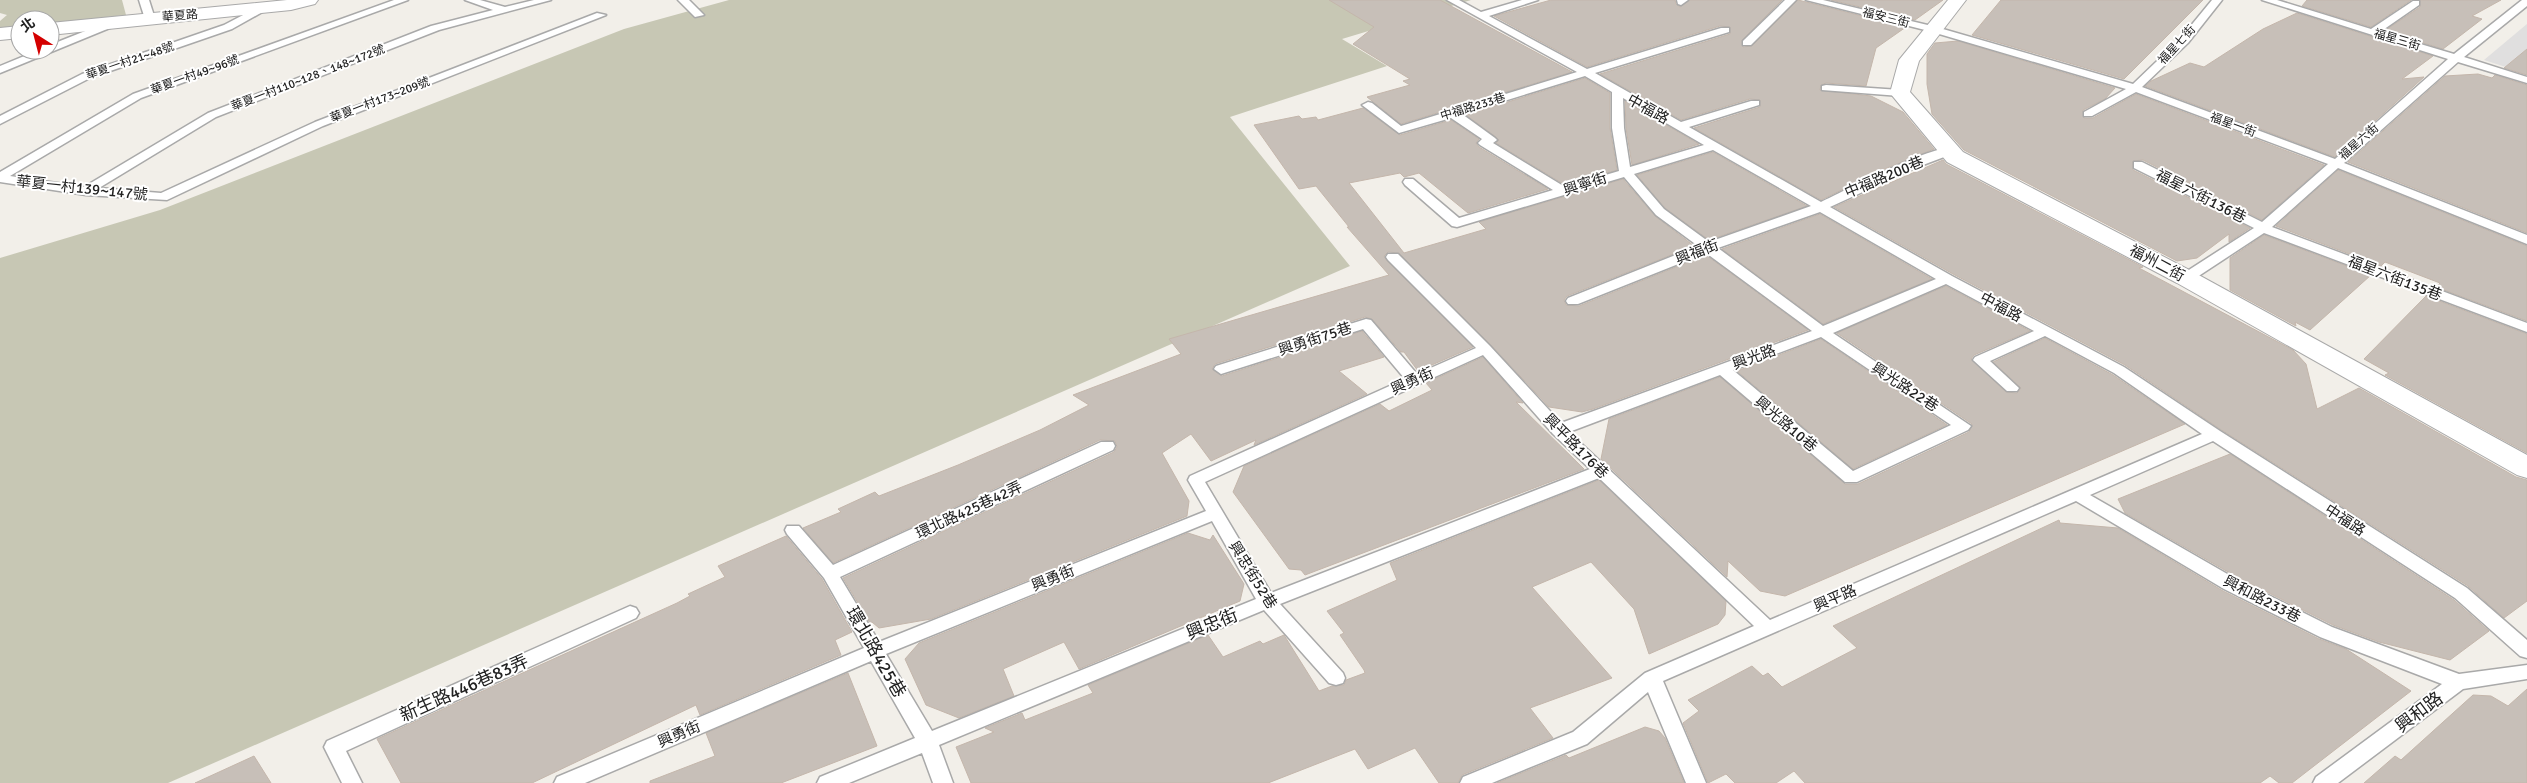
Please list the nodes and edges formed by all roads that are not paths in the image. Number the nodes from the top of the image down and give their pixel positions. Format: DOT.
graph roads {
  1 [pos="144,0"];
  2 [pos="307,0"];
  3 [pos="403,0"];
  4 [pos="470,0"];
  5 [pos="546,0"];
  6 [pos="683,0"];
  7 [pos="1452,0"];
  8 [pos="1533,0"];
  9 [pos="1791,0"];
  10 [pos="1810,0"];
  11 [pos="1957,0"];
  12 [pos="2217,0"];
  13 [pos="2267,0"];
  14 [pos="2527,0"];
  15 [pos="2416,3"];
  16 [pos="262,8"];
  17 [pos="505,10"];
  18 [pos="601,15"];
  19 [pos="699,15"];
  20 [pos="1480,15"];
  21 [pos="150,19"];
  22 [pos="114,22"];
  23 [pos="60,28"];
  24 [pos="1932,29"];
  25 [pos="1725,30"];
  26 [pos="2371,33"];
  27 [pos="1747,43"];
  28 [pos="60,45"];
  29 [pos="2456,58"];
  30 [pos="24,60"];
  31 [pos="0,70"];
  32 [pos="1585,72"];
  33 [pos="2527,80"];
  34 [pos="1826,88"];
  35 [pos="2135,88"];
  36 [pos="1617,92"];
  37 [pos="1900,93"];
  38 [pos="1755,103"];
  39 [pos="1368,105"];
  40 [pos="1452,114"];
  41 [pos="2088,114"];
  42 [pos="0,121"];
  43 [pos="1679,126"];
  44 [pos="1714,146"];
  45 [pos="1948,151"];
  46 [pos="2335,163"];
  47 [pos="2138,165"];
  48 [pos="1625,171"];
  49 [pos="0,177"];
  50 [pos="1408,182"];
  51 [pos="86,191"];
  52 [pos="1563,191"];
  53 [pos="163,196"];
  54 [pos="1820,205"];
  55 [pos="2263,228"];
  56 [pos="2527,240"];
  57 [pos="1706,248"];
  58 [pos="1393,257"];
  59 [pos="2186,278"];
  60 [pos="1947,279"];
  61 [pos="1573,301"];
  62 [pos="2527,328"];
  63 [pos="2045,331"];
  64 [pos="1822,332"];
  65 [pos="1485,349"];
  66 [pos="1221,369"];
  67 [pos="1722,369"];
  68 [pos="1414,380"];
  69 [pos="2012,388"];
  70 [pos="1558,430"];
  71 [pos="2214,435"];
  72 [pos="1107,446"];
  73 [pos="2527,468"];
  74 [pos="1600,471"];
  75 [pos="1851,478"];
  76 [pos="2076,494"];
  77 [pos="1216,512"];
  78 [pos="793,530"];
  79 [pos="830,574"];
  80 [pos="1267,602"];
  81 [pos="630,613"];
  82 [pos="1766,627"];
  83 [pos="875,650"];
  84 [pos="2527,651"];
  85 [pos="2527,672"];
  86 [pos="1336,678"];
  87 [pos="1652,678"];
  88 [pos="2458,682"];
  89 [pos="928,742"];
  90 [pos="352,783"];
  91 [pos="564,783"];
  92 [pos="827,783"];
  93 [pos="943,783"];
  94 [pos="1470,783"];
  95 [pos="1696,783"];
  96 [pos="2323,783"];
  1 -- 21 [label="lane"];
  2 -- 16 [label="street, 華夏路"];
  3 -- 49 [label="lane, 華夏一村49~96號"];
  4 -- 17 [label="lane"];
  5 -- 17 [label="lane, 華夏一村110~128、148~172號"];
  6 -- 19 [label="lane"];
  7 -- 20 [label="lane, 中福路"];
  8 -- 20 [label="lane"];
  9 -- 27 [label="lane"];
  10 -- 24 [label="lane, 福安三街"];
  11 -- 24 [label="street"];
  12 -- 35 [label="lane, 福星七街"];
  13 -- 26 [label="lane, 福星三街"];
  14 -- 29 [label="lane, 福星六街"];
  15 -- 26 [label="lane"];
  16 -- 21 [label="street, 華夏路"];
  16 -- 42 [label="lane, 華夏一村21~48號"];
  17 -- 51 [label="lane, 華夏一村110~128、148~172號"];
  18 -- 53 [label="lane, 華夏一村173~209號"];
  20 -- 32 [label="lane, 中福路"];
  21 -- 22 [label="street, 華夏路"];
  22 -- 23 [label="street, 華夏路"];
  22 -- 28 [label="lane"];
  24 -- 35 [label="lane, 福星一街"];
  24 -- 37 [label="street"];
  25 -- 32 [label="lane, 中福路233巷"];
  26 -- 29 [label="lane, 福星三街"];
  29 -- 33 [label="lane, 福星三街"];
  29 -- 46 [label="lane, 福星六街"];
  30 -- 31 [label="lane"];
  32 -- 36 [label="lane, 中福路"];
  32 -- 40 [label="lane, 中福路233巷"];
  34 -- 37 [label="lane"];
  35 -- 41 [label="lane, 福星七街"];
  35 -- 46 [label="lane, 福星一街"];
  36 -- 43 [label="lane, 中福路"];
  36 -- 48 [label="lane"];
  37 -- 45 [label="street, 福州二街"];
  38 -- 43 [label="lane"];
  39 -- 40 [label="lane, 中福路233巷"];
  40 -- 52 [label="lane"];
  43 -- 44 [label="lane, 中福路"];
  44 -- 48 [label="lane, 興寧街"];
  44 -- 54 [label="lane, 中福路"];
  45 -- 54 [label="lane, 中福路200巷"];
  45 -- 59 [label="street, 福州二街"];
  46 -- 55 [label="lane, 福星六街"];
  46 -- 56 [label="lane, 福星一街"];
  47 -- 55 [label="lane, 福星六街136巷"];
  48 -- 52 [label="lane, 興寧街"];
  48 -- 57 [label="lane"];
  49 -- 51 [label="lane, 華夏一村139~147號"];
  50 -- 52 [label="lane, 興寧街"];
  51 -- 53 [label="lane, 華夏一村139~147號"];
  54 -- 57 [label="lane, 興福街"];
  54 -- 60 [label="lane, 中福路"];
  55 -- 59 [label="lane, 福星六街"];
  55 -- 62 [label="lane, 福星六街135巷"];
  57 -- 61 [label="lane, 興福街"];
  57 -- 64 [label="lane"];
  58 -- 65 [label="lane, 興平路176巷"];
  59 -- 73 [label="street, 福州二街"];
  60 -- 63 [label="lane, 中福路"];
  60 -- 64 [label="lane, 興光路"];
  63 -- 69 [label="lane"];
  63 -- 71 [label="lane, 中福路"];
  64 -- 67 [label="lane, 興光路"];
  64 -- 75 [label="lane, 興光路22巷"];
  65 -- 68 [label="lane, 興勇街"];
  65 -- 70 [label="lane, 興平路176巷"];
  66 -- 68 [label="lane, 興勇街75巷"];
  67 -- 70 [label="lane, 興光路"];
  67 -- 75 [label="lane, 興光路10巷"];
  68 -- 77 [label="lane, 興勇街"];
  70 -- 74 [label="lane, 興平路176巷"];
  71 -- 76 [label="lane, 興平路"];
  71 -- 84 [label="lane, 中福路"];
  72 -- 79 [label="lane, 環北路425巷42弄"];
  74 -- 80 [label="lane, 興忠街"];
  74 -- 82 [label="lane, 興平路176巷"];
  76 -- 82 [label="lane, 興平路"];
  76 -- 88 [label="lane, 興和路233巷"];
  77 -- 80 [label="lane, 興忠街52巷"];
  77 -- 83 [label="lane, 興勇街"];
  78 -- 79 [label="lane, 環北路425巷"];
  79 -- 83 [label="lane, 環北路425巷"];
  80 -- 86 [label="lane, 興忠街52巷"];
  80 -- 89 [label="lane, 興忠街"];
  81 -- 90 [label="lane, 新生路446巷83弄"];
  82 -- 87 [label="lane, 興平路"];
  83 -- 89 [label="lane, 環北路425巷"];
  83 -- 91 [label="lane, 興勇街"];
  85 -- 88 [label="lane, 興和路"];
  87 -- 94 [label="lane, 興平路"];
  87 -- 95 [label="lane"];
  88 -- 96 [label="lane, 興和路"];
  89 -- 92 [label="lane, 興忠街"];
  89 -- 93 [label="lane, 環北路425巷"];
}
